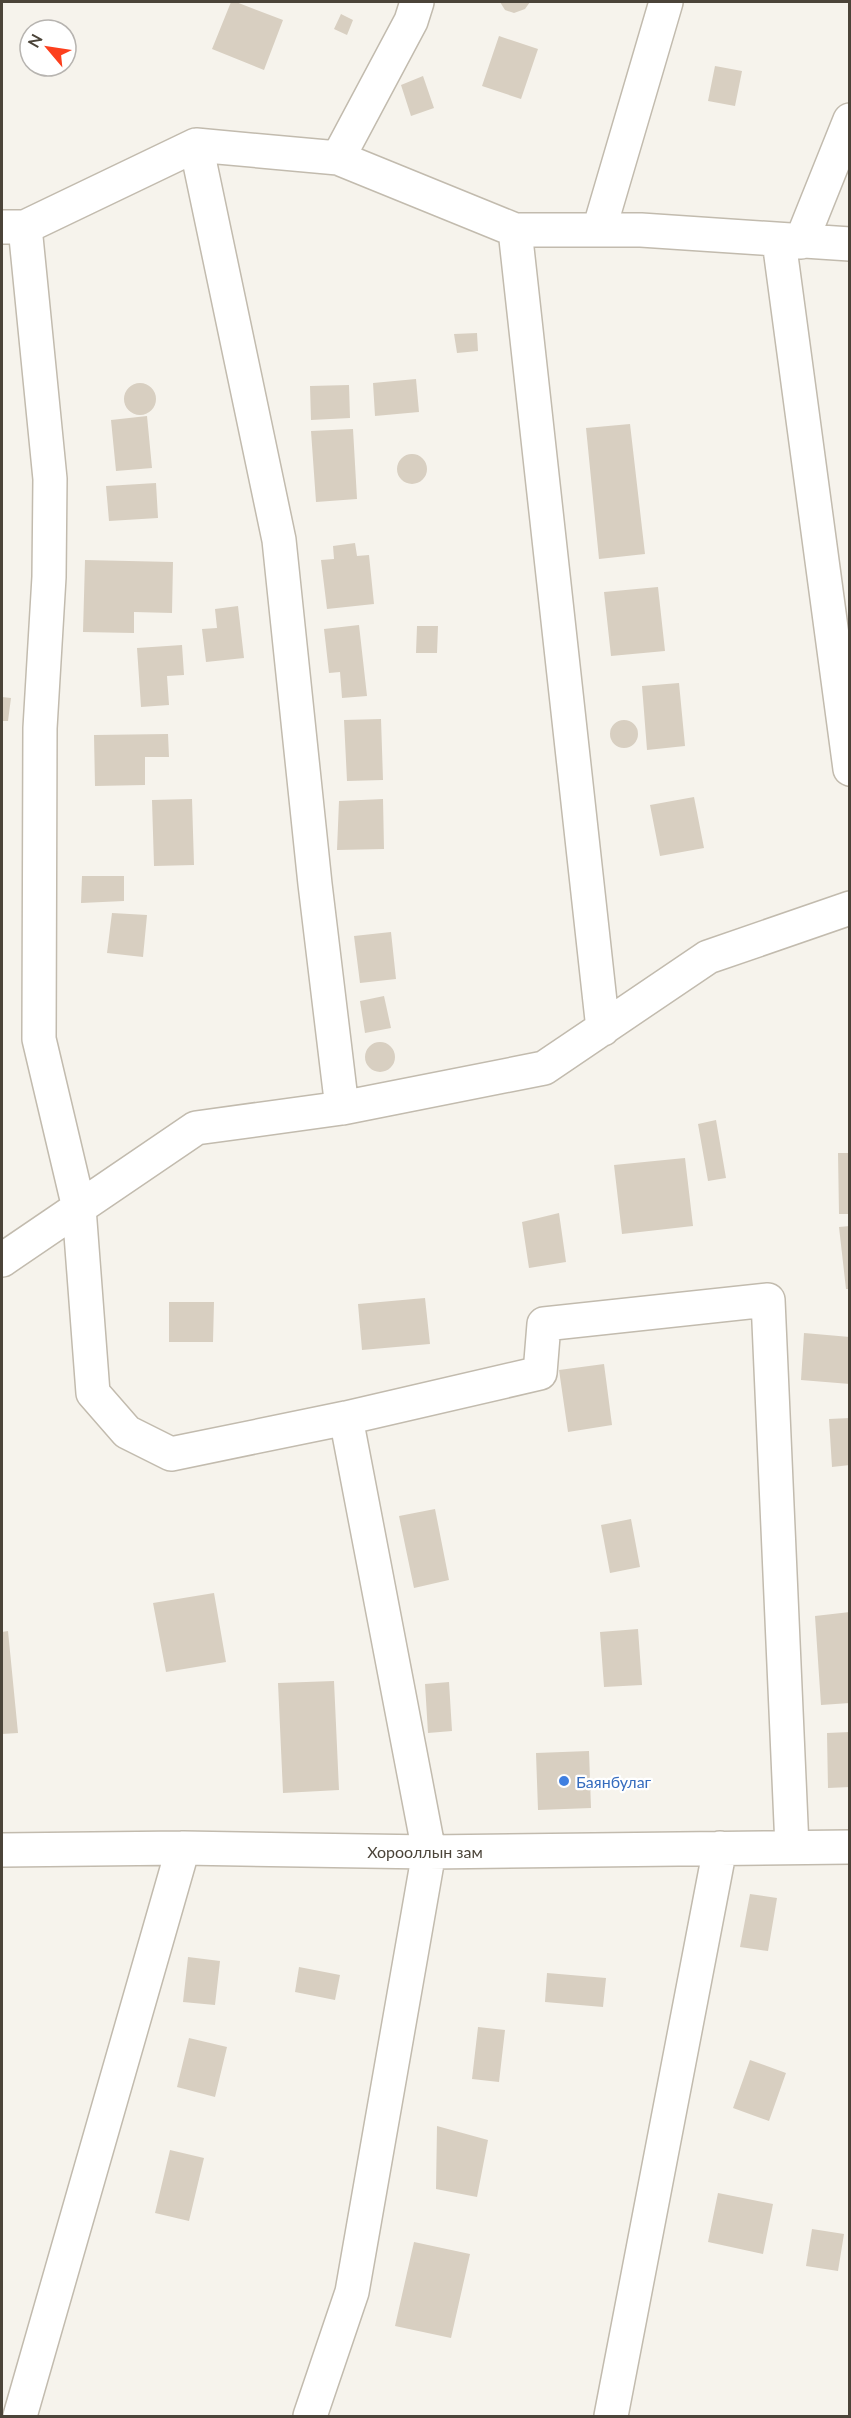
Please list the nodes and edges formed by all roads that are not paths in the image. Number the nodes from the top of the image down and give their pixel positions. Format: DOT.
graph roads {
  1 [pos="417,2"];
  2 [pos="666,2"];
  3 [pos="849,120"];
  4 [pos="196,145"];
  5 [pos="338,158"];
  6 [pos="13,227"];
  7 [pos="515,230"];
  8 [pos="599,230"];
  9 [pos="790,241"];
  10 [pos="849,244"];
  11 [pos="849,770"];
  12 [pos="849,908"];
  13 [pos="603,1029"];
  14 [pos="342,1108"];
  15 [pos="79,1208"];
  16 [pos="2,1260"];
  17 [pos="345,1418"];
  18 [pos="792,1847"];
  19 [pos="849,1847"];
  20 [pos="183,1848"];
  21 [pos="720,1848"];
  22 [pos="2,1850"];
  23 [pos="429,1852"];
  24 [pos="20,2416"];
  25 [pos="310,2416"];
  26 [pos="611,2416"];
  1 -- 5 [label="street"];
  2 -- 8 [label="street"];
  3 -- 9 [label="street"];
  4 -- 5 [label="street"];
  4 -- 6 [label="street"];
  4 -- 14 [label="street"];
  5 -- 7 [label="street"];
  6 -- 15 [label="street"];
  7 -- 8 [label="street"];
  7 -- 13 [label="street"];
  8 -- 9 [label="street"];
  9 -- 10 [label="street"];
  9 -- 11 [label="street"];
  12 -- 13 [label="street"];
  13 -- 14 [label="street"];
  14 -- 15 [label="street"];
  15 -- 16 [label="street"];
  15 -- 17 [label="street"];
  17 -- 18 [label="street"];
  17 -- 23 [label="street"];
  18 -- 19 [label="street, Хорооллын зам"];
  18 -- 21 [label="street, Хорооллын зам"];
  20 -- 22 [label="street, Хорооллын зам"];
  20 -- 23 [label="street, Хорооллын зам"];
  20 -- 24 [label="street"];
  21 -- 23 [label="street, Хорооллын зам"];
  21 -- 26 [label="street"];
  23 -- 25 [label="street"];
}
